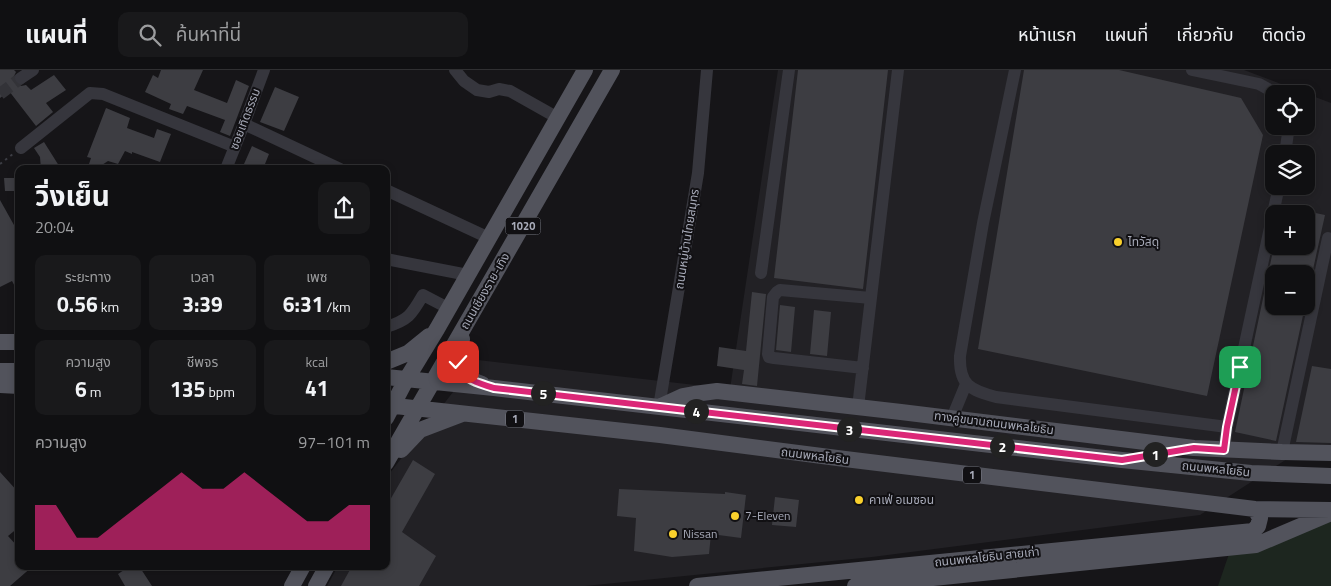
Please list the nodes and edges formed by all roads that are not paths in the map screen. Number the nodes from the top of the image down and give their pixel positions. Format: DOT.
graph roads {
  1 [pos="264,70"];
  2 [pos="455,70"];
  3 [pos="585,70"];
  4 [pos="612,70"];
  5 [pos="707,70"];
  6 [pos="789,70"];
  7 [pos="898,70"];
  8 [pos="1015,70"];
  9 [pos="1192,70"];
  10 [pos="1265,87"];
  11 [pos="558,118"];
  12 [pos="244,124"];
  13 [pos="235,147"];
  14 [pos="21,148"];
  15 [pos="228,165"];
  16 [pos="331,165"];
  17 [pos="390,192"];
  18 [pos="1277,195"];
  19 [pos="488,238"];
  20 [pos="1328,238"];
  21 [pos="390,260"];
  22 [pos="761,273"];
  23 [pos="468,275"];
  24 [pos="872,298"];
  25 [pos="448,308"];
  26 [pos="390,326"];
  27 [pos="465,328"];
  28 [pos="437,329"];
  29 [pos="0,342"];
  30 [pos="15,342"];
  31 [pos="390,360"];
  32 [pos="863,368"];
  33 [pos="0,371"];
  34 [pos="15,371"];
  35 [pos="390,378"];
  36 [pos="406,380"];
  37 [pos="433,383"];
  38 [pos="966,384"];
  39 [pos="0,385"];
  40 [pos="15,386"];
  41 [pos="494,388"];
  42 [pos="390,407"];
  43 [pos="659,407"];
  44 [pos="858,407"];
  45 [pos="418,408"];
  46 [pos="390,409"];
  47 [pos="464,413"];
  48 [pos="952,418"];
  49 [pos="1227,427"];
  50 [pos="1194,448"];
  51 [pos="1224,450"];
  52 [pos="1282,452"];
  53 [pos="1331,453"];
  54 [pos="390,457"];
  55 [pos="390,460"];
  56 [pos="1122,460"];
  57 [pos="1331,476"];
  58 [pos="1255,509"];
  59 [pos="1331,512"];
  60 [pos="302,570"];
  61 [pos="325,570"];
  62 [pos="884,579"];
  63 [pos="292,586"];
  64 [pos="316,586"];
  65 [pos="696,586"];
  66 [pos="855,586"];
  1 -- 12 [label="street, ซอยเทิดธรรม"];
  2 -- 11 [label="street"];
  3 -- 11 [label="main road, 1020"];
  4 -- 27 [label="main road, ถนนเชียงราย-เทิง / 1020"];
  5 -- 43 [label="street, ถนนหมู่บ้านไทยสมุทร"];
  6 -- 22 [label="street"];
  7 -- 24 [label="street"];
  8 -- 38 [label="street"];
  9 -- 10 [label="street"];
  11 -- 19 [label="main road, 1020"];
  12 -- 13 [label="street, ซอยเทิดธรรม"];
  12 -- 16 [label="street"];
  13 -- 14 [label="street"];
  13 -- 15 [label="street, ซอยเทิดธรรม"];
  17 -- 19 [label="street"];
  18 -- 49 [label="street"];
  19 -- 23 [label="main road, 1020"];
  20 -- 52 [label="street"];
  21 -- 23 [label="street"];
  23 -- 25 [label="main road, 1020"];
  24 -- 32 [label="street"];
  24 -- 32 [label="street"];
  25 -- 26 [label="street"];
  25 -- 28 [label="main road, 1020"];
  27 -- 37 [label="main road, ถนนเชียงราย-เทิง / 1020"];
  27 -- 41 [label="main road"];
  28 -- 31 [label="main road"];
  28 -- 36 [label="main road, 1020"];
  29 -- 30 [label="main road"];
  32 -- 44 [label="street"];
  33 -- 34 [label="main road"];
  35 -- 36 [label="main road, ถนนพหลโยธิน"];
  36 -- 37 [label="main road, ถนนพหลโยธิน"];
  36 -- 42 [label="main road, 1020"];
  37 -- 41 [label="main road, ถนนพหลโยธิน"];
  37 -- 45 [label="main road, 1020"];
  38 -- 48 [label="street"];
  38 -- 49 [label="street"];
  39 -- 40 [label="main road"];
  41 -- 43 [label="main road, ถนนพหลโยธิน"];
  43 -- 44 [label="main road, ทางคู่ขนานถนนพหลโยธิน"];
  43 -- 56 [label="main road, ถนนพหลโยธิน"];
  44 -- 48 [label="main road, ทางคู่ขนานถนนพหลโยธิน"];
  45 -- 46 [label="main road, ถนนพหลโยธิน / 1"];
  45 -- 47 [label="main road, ถนนพหลโยธิน / 1"];
  45 -- 54 [label="main road"];
  47 -- 55 [label="main road"];
  47 -- 58 [label="main road, ถนนพหลโยธิน / 1"];
  48 -- 50 [label="main road, ทางคู่ขนานถนนพหลโยธิน"];
  49 -- 51 [label="street"];
  50 -- 51 [label="main road, ทางคู่ขนานถนนพหลโยธิน"];
  50 -- 56 [label="main road"];
  51 -- 52 [label="main road, ทางคู่ขนานถนนพหลโยธิน"];
  52 -- 53 [label="main road, ทางคู่ขนานถนนพหลโยธิน"];
  56 -- 57 [label="main road, ถนนพหลโยธิน"];
  58 -- 59 [label="main road, ถนนพหลโยธิน / 1"];
  58 -- 62 [label="main road, ถนนพหลโยธิน สายเก่า"];
  59 -- 62 [label="main road, ถนนพหลโยธิน สายเก่า"];
  60 -- 63 [label="main road"];
  61 -- 64 [label="main road"];
  62 -- 65 [label="main road, ถนนพหลโยธิน สายเก่า"];
  62 -- 66 [label="main road, ถนนพหลโยธิน สายเก่า"];
}
